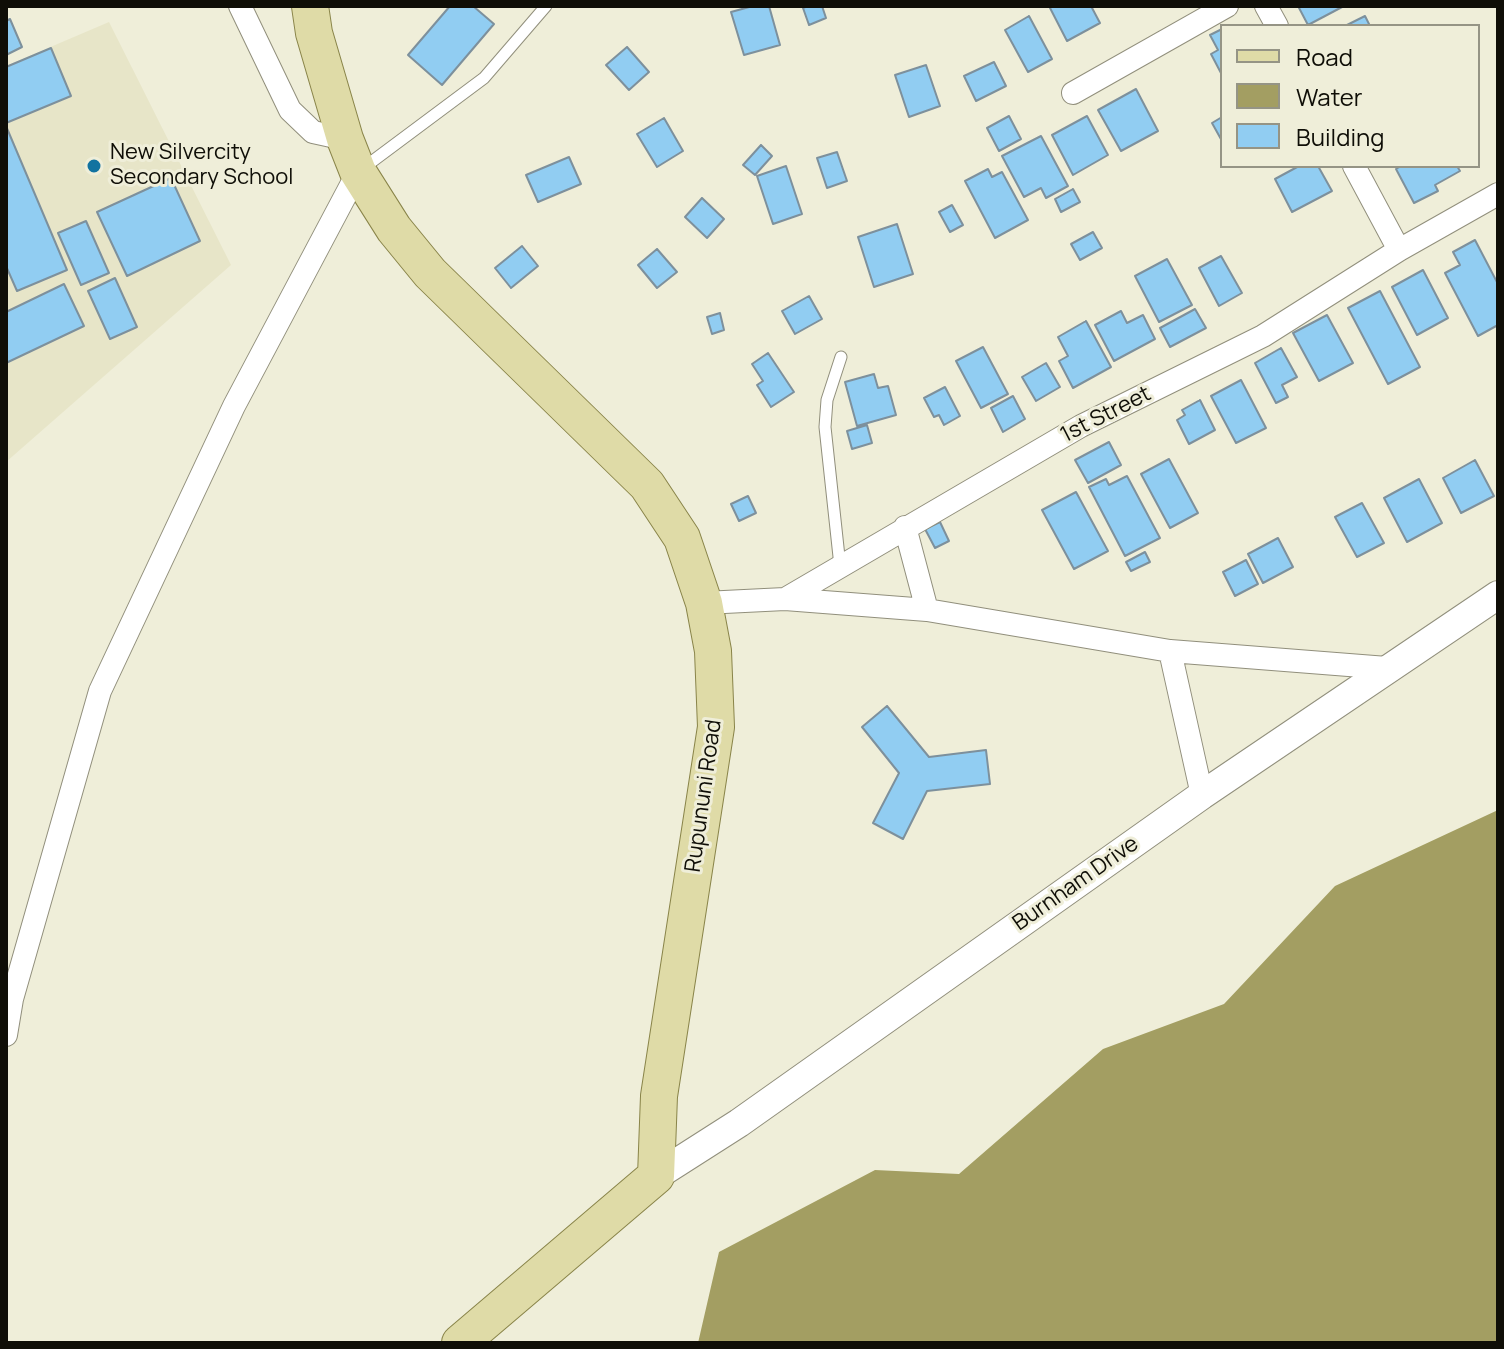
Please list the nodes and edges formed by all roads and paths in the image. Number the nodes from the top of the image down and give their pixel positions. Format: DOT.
graph roads {
  1 [pos="240,6"];
  2 [pos="310,6"];
  3 [pos="546,6"];
  4 [pos="1227,6"];
  5 [pos="1266,6"];
  6 [pos="1276,24"];
  7 [pos="1073,93"];
  8 [pos="345,139"];
  9 [pos="1355,168"];
  10 [pos="358,172"];
  11 [pos="1498,194"];
  12 [pos="1399,250"];
  13 [pos="841,357"];
  14 [pos="905,527"];
  15 [pos="840,566"];
  16 [pos="1498,595"];
  17 [pos="785,599"];
  18 [pos="704,603"];
  19 [pos="927,610"];
  20 [pos="1170,651"];
  21 [pos="1387,668"];
  22 [pos="1202,795"];
  23 [pos="6,1035"];
  24 [pos="656,1176"];
  25 [pos="460,1343"];
  1 -- 8 [label="street"];
  2 -- 8 [label="main road, Rupununi Road"];
  3 -- 10 [label="lane"];
  4 -- 7 [label="street"];
  5 -- 6 [label="street"];
  8 -- 10 [label="main road, Rupununi Road"];
  9 -- 12 [label="street"];
  10 -- 18 [label="main road, Rupununi Road"];
  10 -- 23 [label="street"];
  11 -- 12 [label="street, 1st Street"];
  12 -- 14 [label="street, 1st Street"];
  13 -- 15 [label="lane"];
  14 -- 15 [label="street, 1st Street"];
  14 -- 19 [label="street"];
  15 -- 17 [label="street, 1st Street"];
  16 -- 21 [label="street, Burnham Drive"];
  17 -- 18 [label="street, 1st Street"];
  17 -- 19 [label="street"];
  18 -- 24 [label="main road, Rupununi Road"];
  19 -- 20 [label="street"];
  20 -- 21 [label="street"];
  20 -- 22 [label="street"];
  21 -- 22 [label="street, Burnham Drive"];
  22 -- 24 [label="street, Burnham Drive"];
  24 -- 25 [label="main road"];
}
